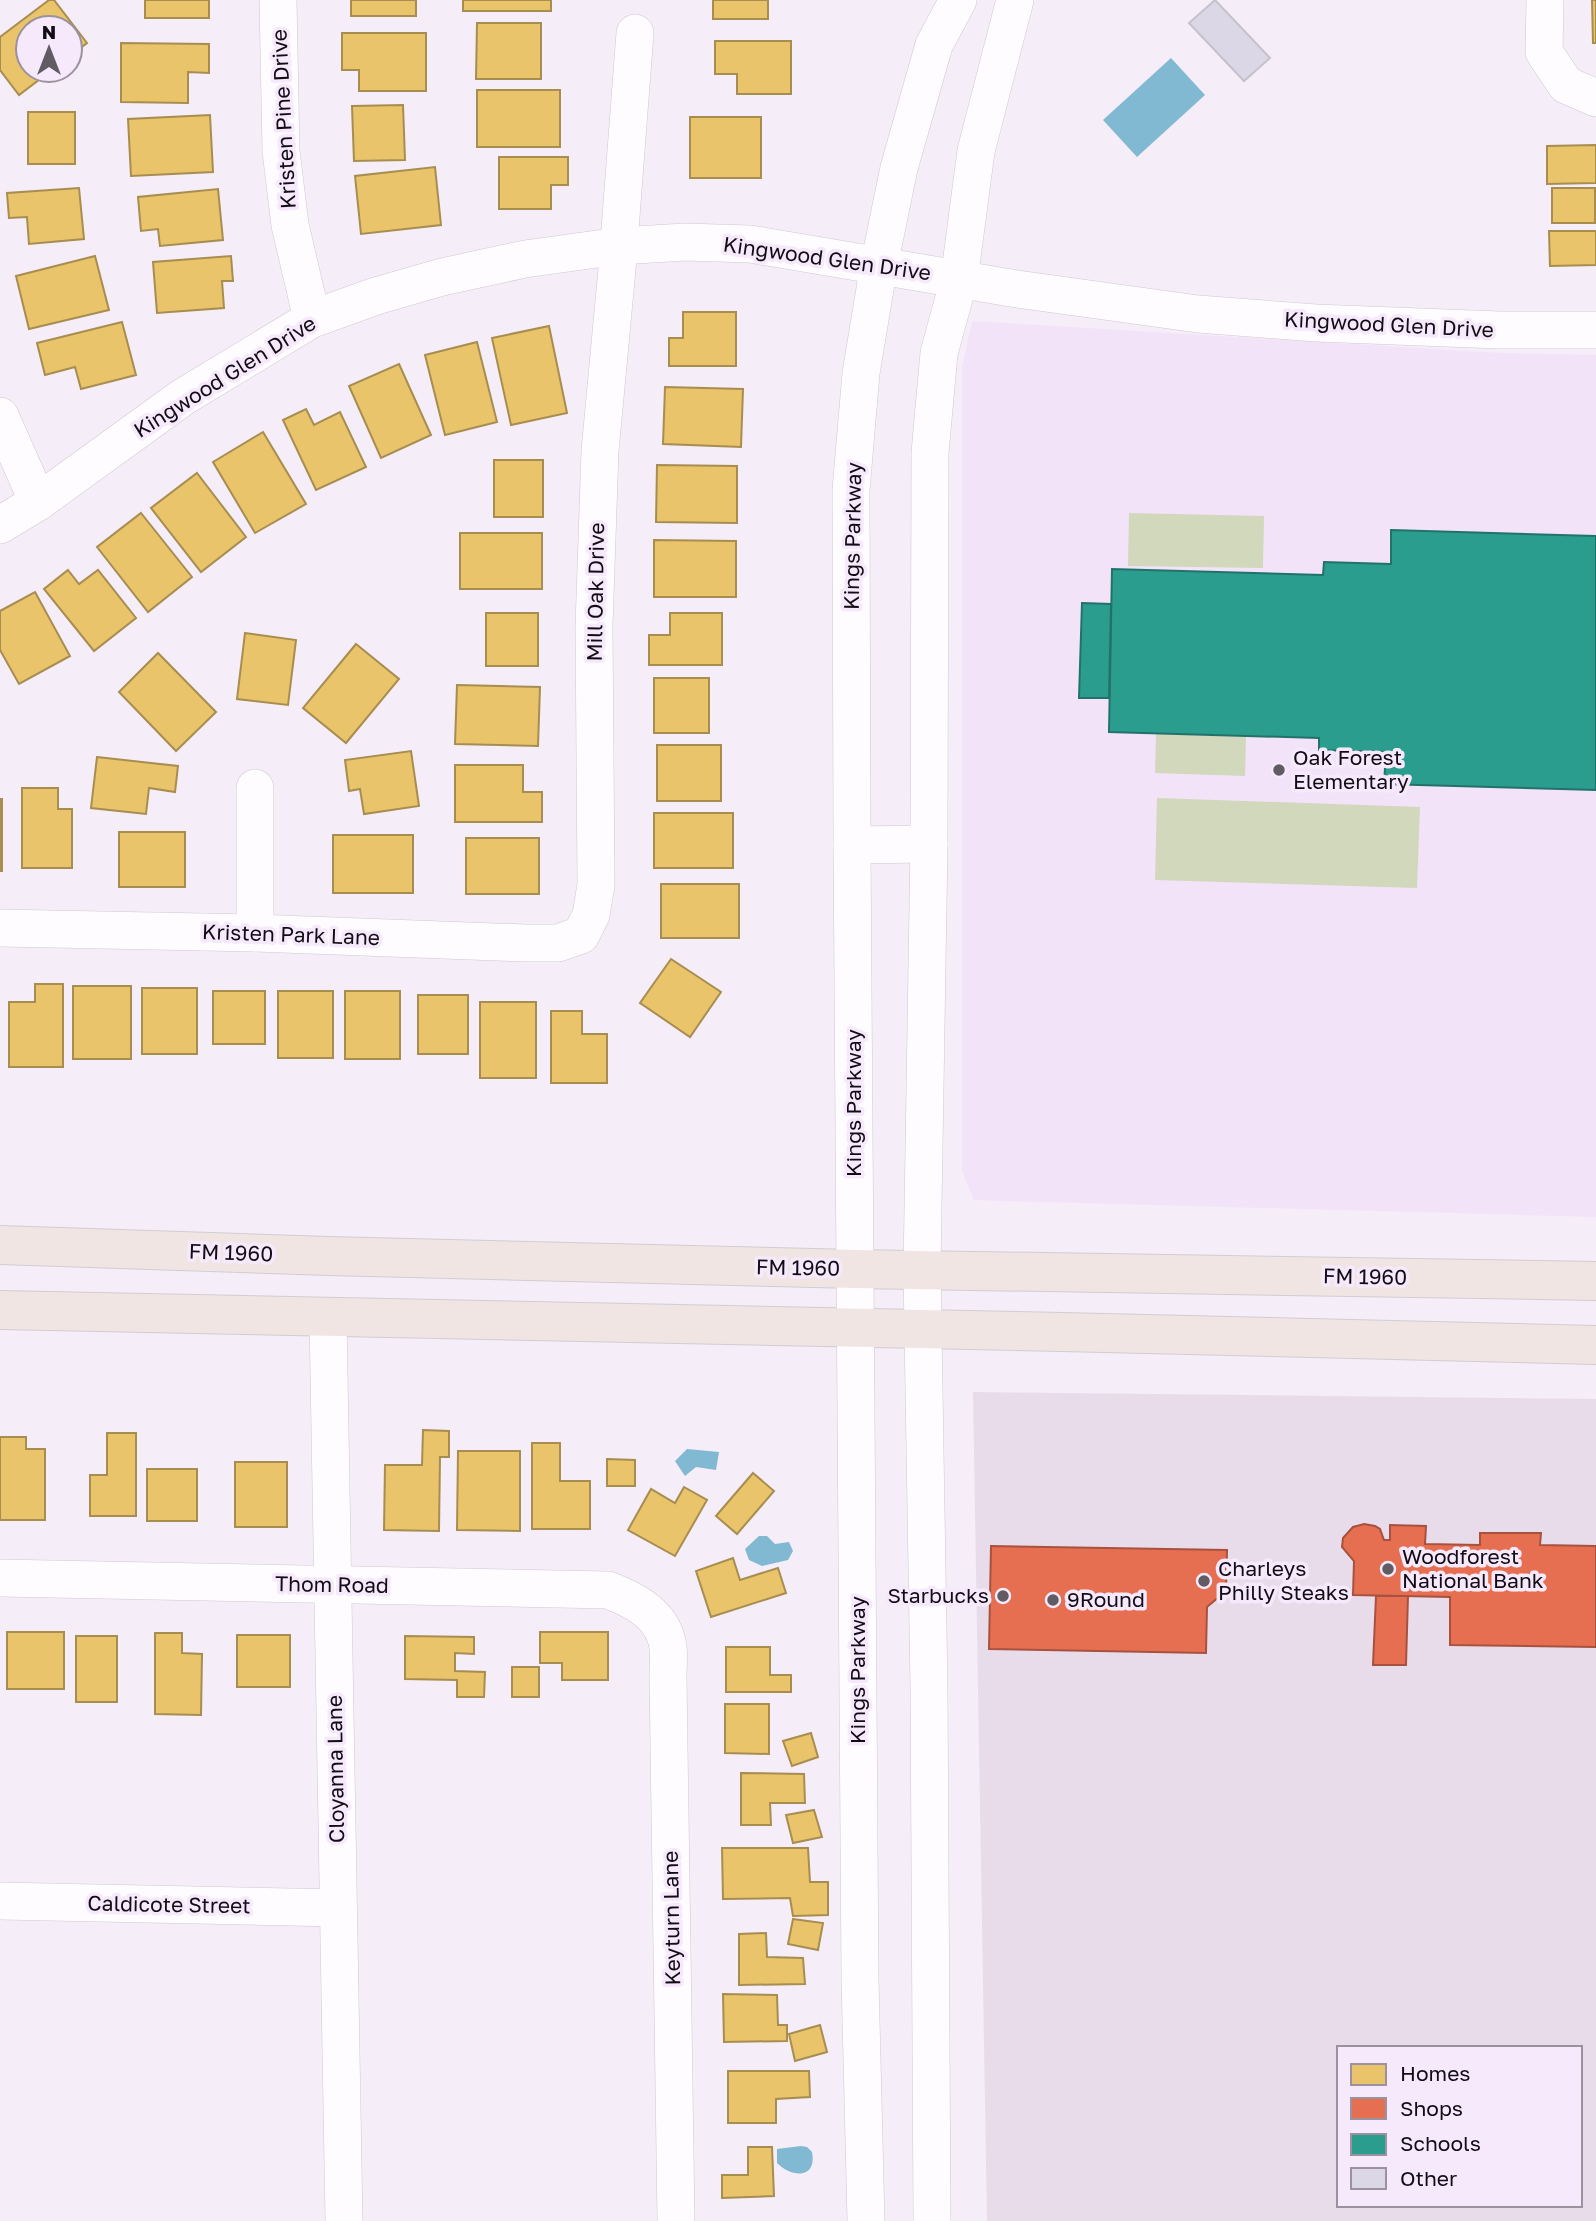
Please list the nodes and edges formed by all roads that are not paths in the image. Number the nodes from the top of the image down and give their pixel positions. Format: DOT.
graph roads {
  1 [pos="278,0"];
  2 [pos="958,0"];
  3 [pos="1015,0"];
  4 [pos="1545,0"];
  5 [pos="635,33"];
  6 [pos="1596,98"];
  7 [pos="619,246"];
  8 [pos="879,265"];
  9 [pos="958,280"];
  10 [pos="312,319"];
  11 [pos="1596,330"];
  12 [pos="0,416"];
  13 [pos="38,502"];
  14 [pos="0,525"];
  15 [pos="255,789"];
  16 [pos="929,844"];
  17 [pos="852,845"];
  18 [pos="0,928"];
  19 [pos="255,933"];
  20 [pos="580,935"];
  21 [pos="0,1245"];
  22 [pos="855,1269"];
  23 [pos="922,1270"];
  24 [pos="1596,1281"];
  25 [pos="0,1310"];
  26 [pos="328,1317"];
  27 [pos="855,1328"];
  28 [pos="923,1329"];
  29 [pos="1596,1345"];
  30 [pos="0,1578"];
  31 [pos="333,1585"];
  32 [pos="656,1617"];
  33 [pos="0,1901"];
  34 [pos="338,1908"];
  35 [pos="344,2221"];
  36 [pos="676,2221"];
  37 [pos="866,2221"];
  38 [pos="932,2221"];
  1 -- 10 [label="street, Kristen Pine Drive"];
  2 -- 8 [label="street, Kings Parkway"];
  3 -- 9 [label="street"];
  4 -- 6 [label="street"];
  5 -- 7 [label="street, Mill Oak Drive"];
  7 -- 8 [label="street, Kingwood Glen Drive"];
  7 -- 10 [label="street, Kingwood Glen Drive"];
  7 -- 20 [label="street, Mill Oak Drive"];
  8 -- 9 [label="street, Kingwood Glen Drive"];
  8 -- 17 [label="street, Kings Parkway"];
  9 -- 11 [label="street, Kingwood Glen Drive"];
  9 -- 16 [label="street"];
  10 -- 13 [label="street, Kingwood Glen Drive"];
  12 -- 13 [label="street"];
  13 -- 14 [label="street, Kingwood Glen Drive"];
  15 -- 19 [label="street"];
  16 -- 17 [label="street"];
  16 -- 23 [label="street"];
  17 -- 22 [label="street, Kings Parkway"];
  18 -- 19 [label="street, Kristen Park Lane"];
  19 -- 20 [label="street, Kristen Park Lane"];
  21 -- 22 [label="main road, FM 1960 / FM 1960"];
  22 -- 23 [label="main road, FM 1960 / FM 1960"];
  22 -- 27 [label="street, Kings Parkway"];
  23 -- 24 [label="main road, FM 1960 / FM 1960"];
  23 -- 28 [label="street"];
  25 -- 26 [label="main road"];
  26 -- 27 [label="main road"];
  26 -- 31 [label="street, Cloyanna Lane"];
  27 -- 28 [label="main road"];
  27 -- 37 [label="street, Kings Parkway"];
  28 -- 29 [label="main road"];
  28 -- 38 [label="street"];
  30 -- 31 [label="street, Thom Road"];
  31 -- 32 [label="street, Thom Road"];
  31 -- 34 [label="street, Cloyanna Lane"];
  32 -- 36 [label="street, Keyturn Lane"];
  33 -- 34 [label="street, Caldicote Street"];
  34 -- 35 [label="street, Cloyanna Lane"];
}
